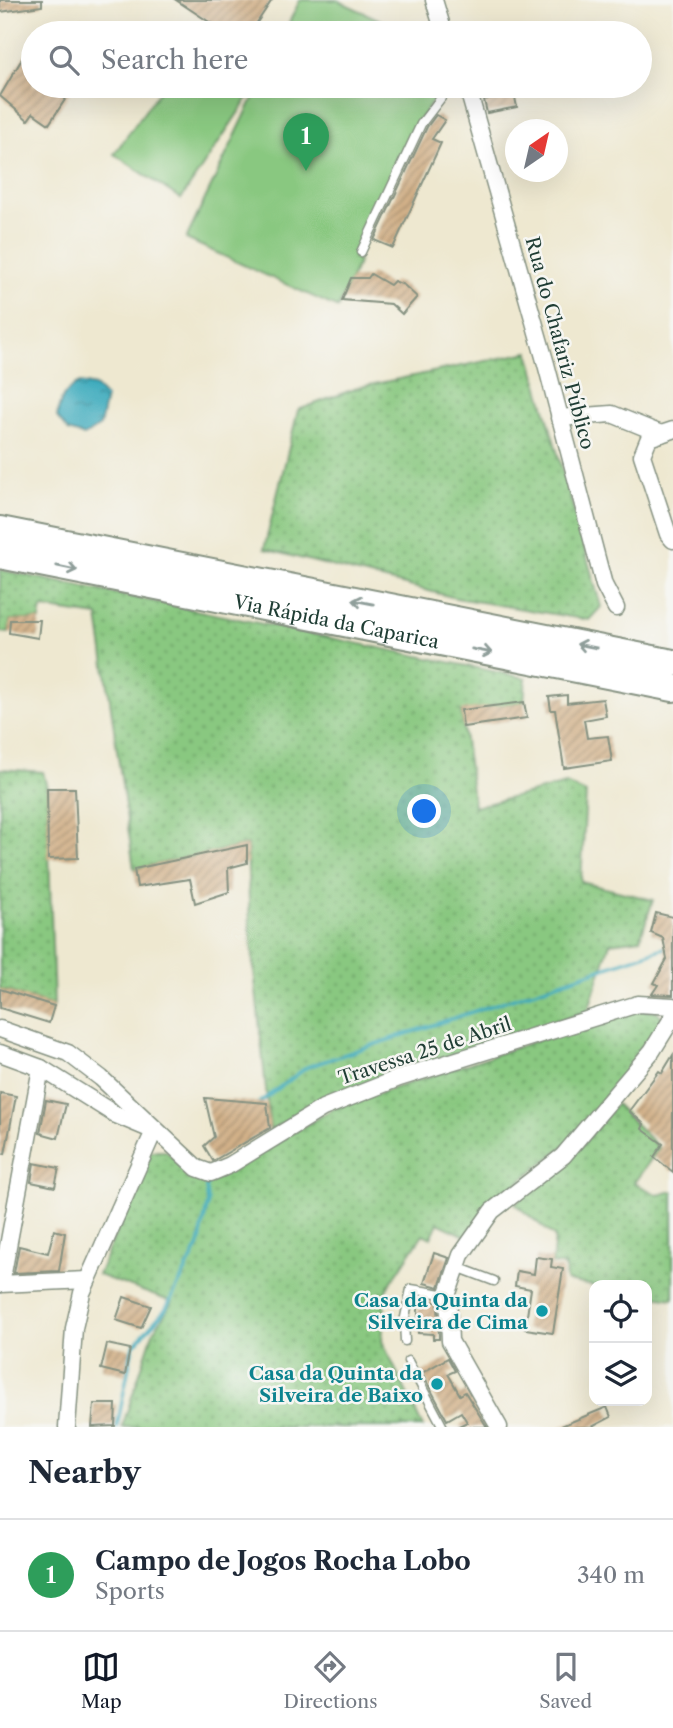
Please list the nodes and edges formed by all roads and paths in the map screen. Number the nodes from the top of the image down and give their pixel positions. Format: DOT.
graph roads {
  1 [pos="433,0"];
  2 [pos="440,21"];
  3 [pos="441,98"];
  4 [pos="470,98"];
  5 [pos="361,251"];
  6 [pos="559,418"];
  7 [pos="667,432"];
  8 [pos="0,530"];
  9 [pos="673,540"];
  10 [pos="0,555"];
  11 [pos="616,608"];
  12 [pos="673,663"];
  13 [pos="673,688"];
  14 [pos="673,1006"];
  15 [pos="673,1017"];
  16 [pos="0,1029"];
  17 [pos="0,1053"];
  18 [pos="41,1068"];
  19 [pos="154,1131"];
  20 [pos="456,1267"];
  21 [pos="87,1280"];
  22 [pos="494,1281"];
  23 [pos="0,1284"];
  24 [pos="448,1295"];
  25 [pos="405,1341"];
  26 [pos="408,1361"];
  27 [pos="67,1427"];
  28 [pos="443,1427"];
  29 [pos="499,1427"];
  1 -- 2 [label="street"];
  3 -- 5 [label="lane"];
  4 -- 6 [label="street, Rua do Chafariz Público"];
  6 -- 7 [label="street"];
  6 -- 11 [label="street, Rua do Chafariz Público"];
  7 -- 9 [label="street"];
  12 -- 8 [label="highway, Via Rápida da Caparica, one-way"];
  10 -- 13 [label="highway, Via Rápida da Caparica, one-way"];
  14 -- 19 [label="street, Travessa 25 de Abril"];
  15 -- 20 [label="street"];
  16 -- 19 [label="street, Travessa 25 de Abril"];
  17 -- 18 [label="street"];
  18 -- 19 [label="street"];
  18 -- 23 [label="street"];
  19 -- 21 [label="street"];
  20 -- 22 [label="lane"];
  20 -- 24 [label="street"];
  21 -- 23 [label="street"];
  21 -- 27 [label="street"];
  24 -- 25 [label="lane"];
  24 -- 29 [label="street"];
  26 -- 28 [label="lane"];
}
